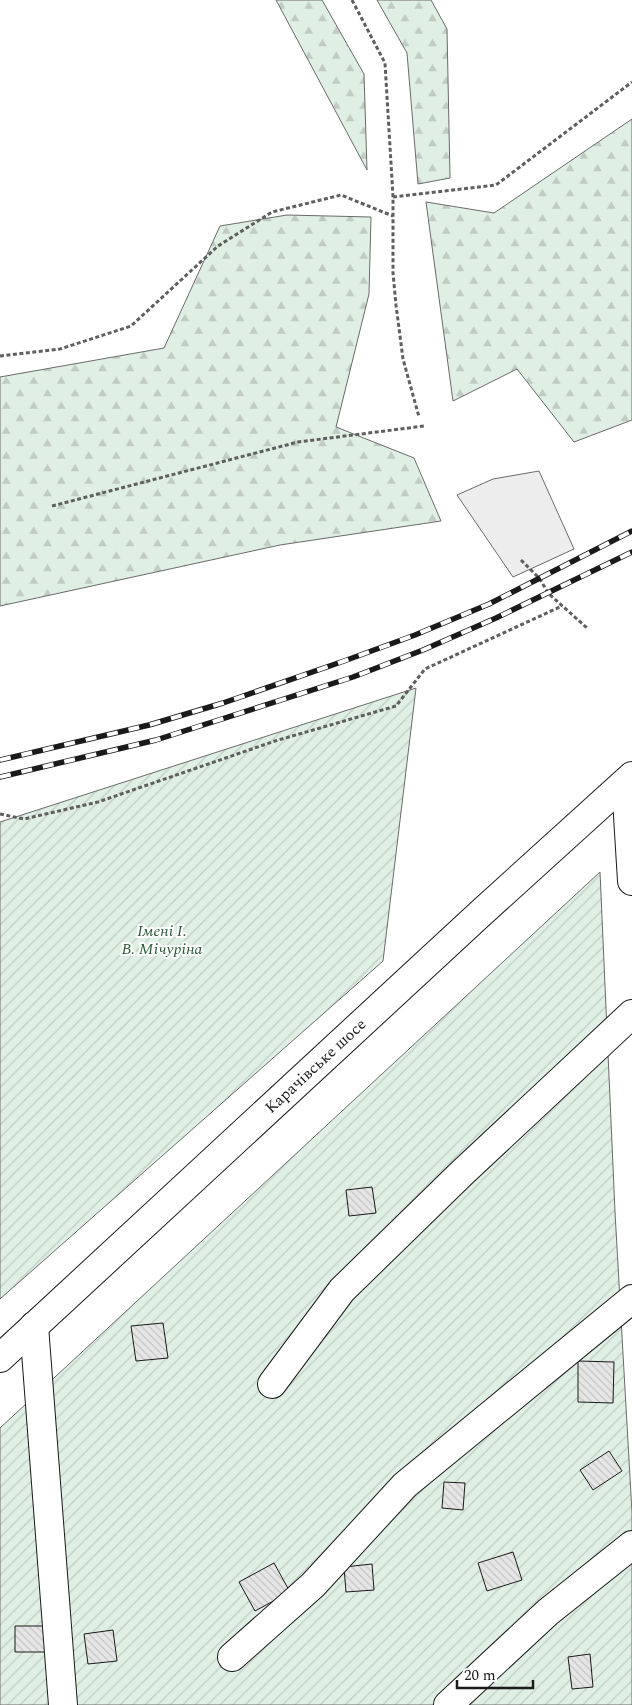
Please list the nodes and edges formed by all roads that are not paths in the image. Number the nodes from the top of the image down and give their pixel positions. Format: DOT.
graph roads {
  1 [pos="629,780"];
  2 [pos="632,881"];
  3 [pos="632,1014"];
  4 [pos="632,1299"];
  5 [pos="34,1326"];
  6 [pos="0,1358"];
  7 [pos="272,1384"];
  8 [pos="632,1545"];
  9 [pos="232,1657"];
  10 [pos="63,1705"];
  11 [pos="448,1705"];
  1 -- 2 [label="street"];
  1 -- 5 [label="street, Карачівське шосе"];
  3 -- 7 [label="street"];
  4 -- 9 [label="street"];
  5 -- 6 [label="street, Карачівське шосе"];
  5 -- 10 [label="street"];
  8 -- 11 [label="street"];
}
